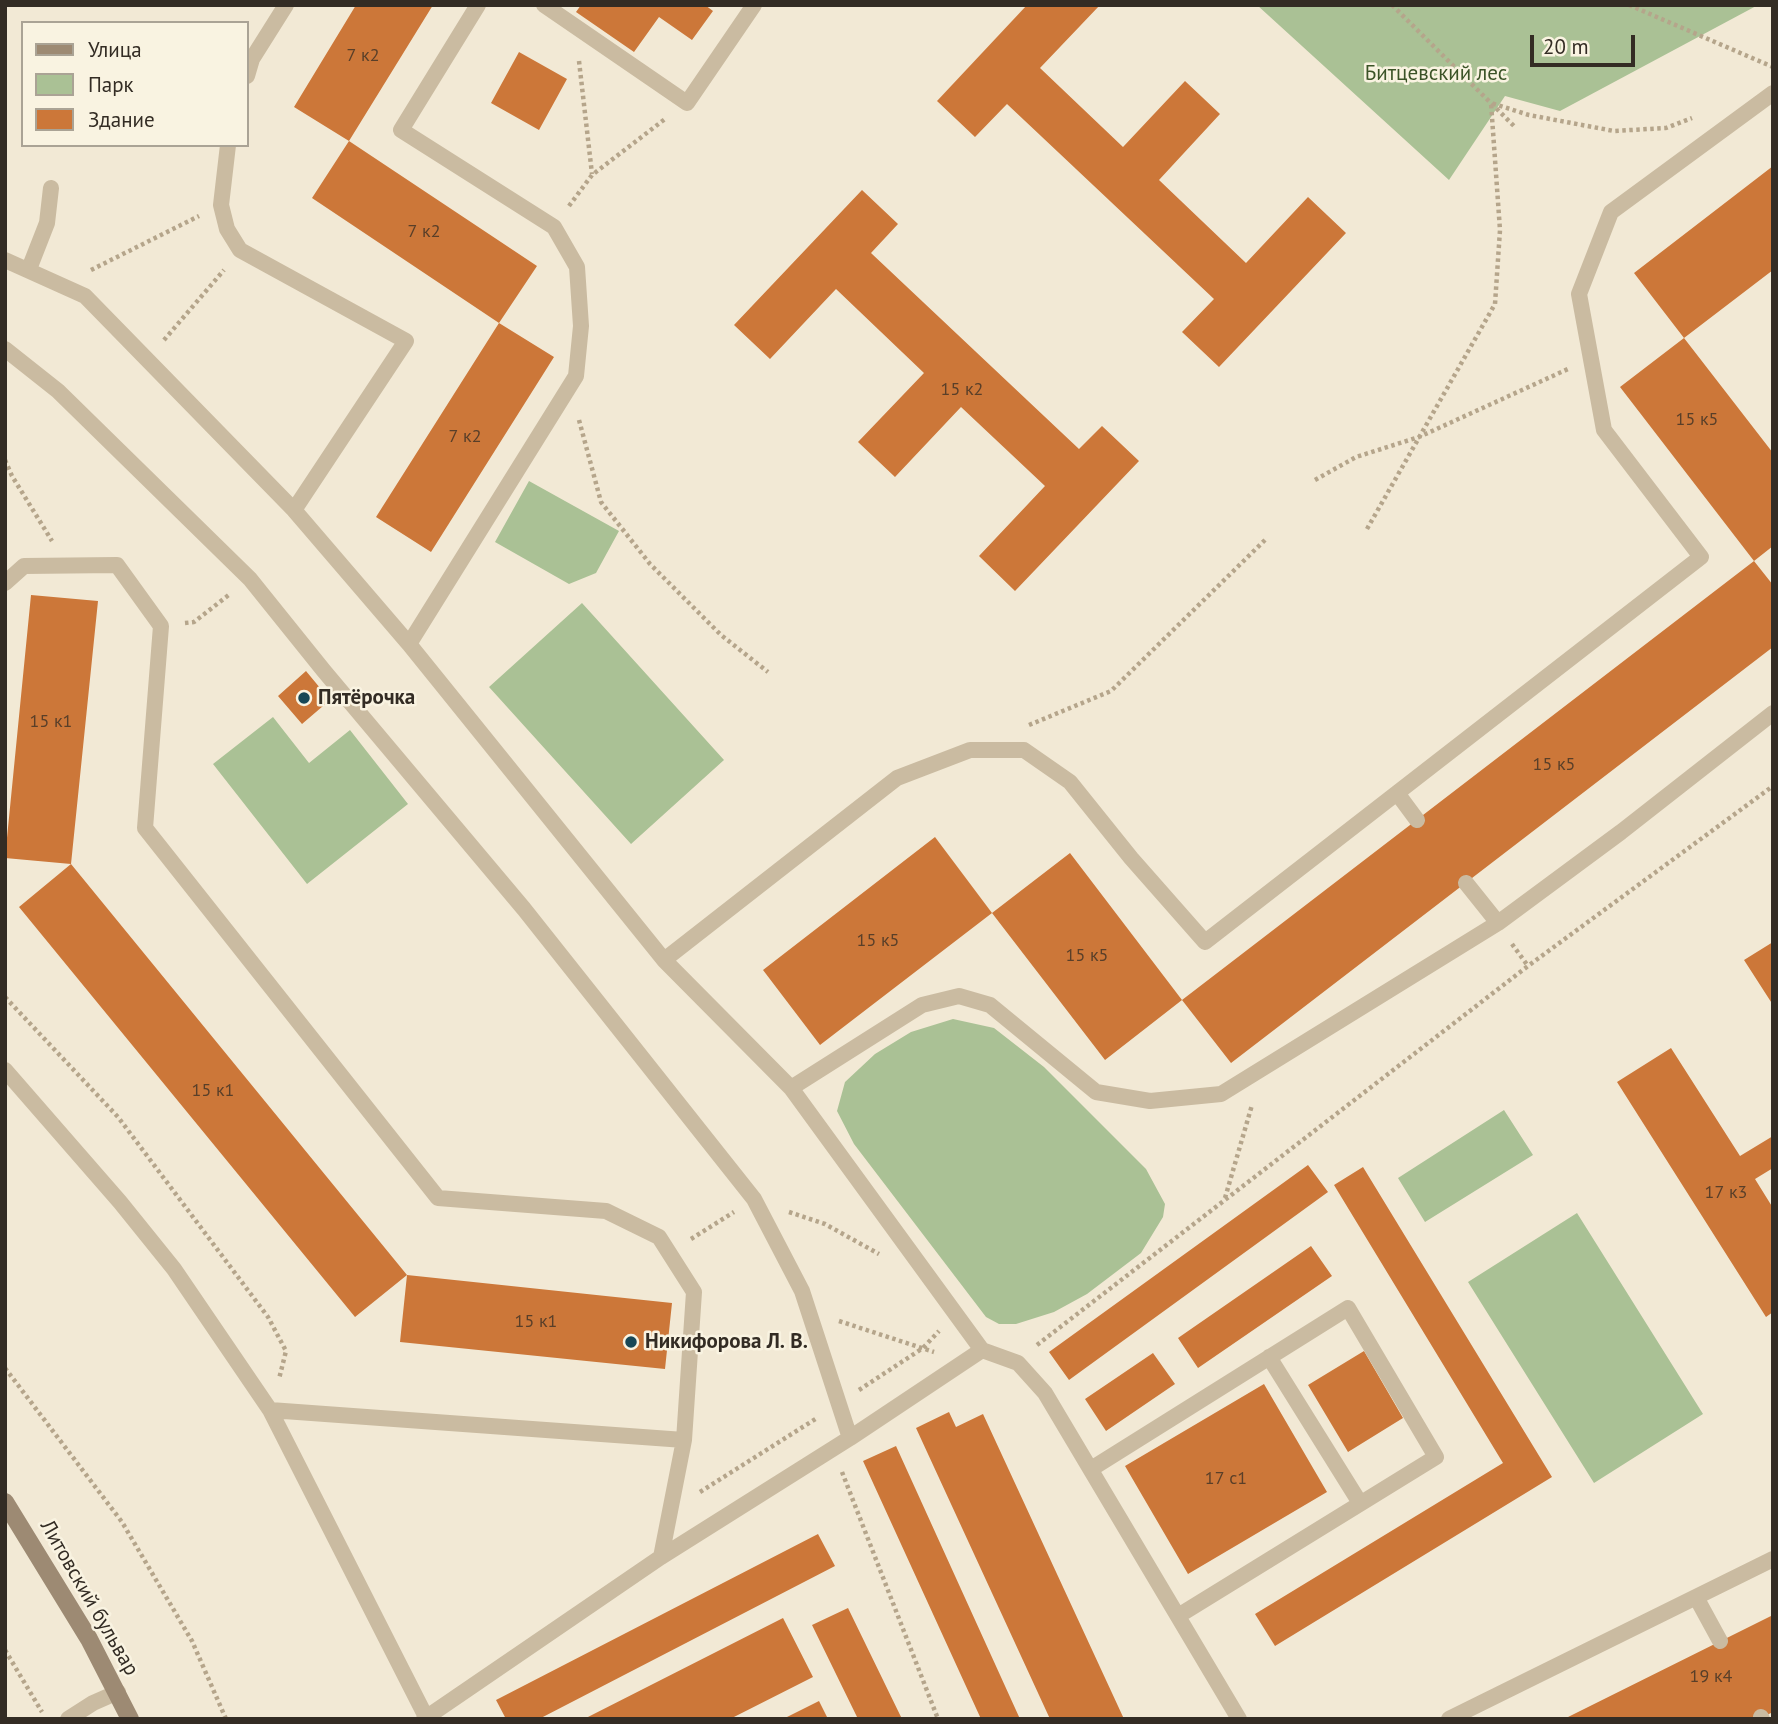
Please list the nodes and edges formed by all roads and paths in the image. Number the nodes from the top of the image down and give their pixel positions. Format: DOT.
graph roads {
  1 [pos="286,5"];
  2 [pos="478,5"];
  3 [pos="754,5"];
  4 [pos="1392,5"];
  5 [pos="1629,5"];
  6 [pos="550,7"];
  7 [pos="575,26"];
  8 [pos="1773,67"];
  9 [pos="248,73"];
  10 [pos="1773,93"];
  11 [pos="687,103"];
  12 [pos="1490,103"];
  13 [pos="1698,116"];
  14 [pos="1516,128"];
  15 [pos="228,147"];
  16 [pos="592,175"];
  17 [pos="51,188"];
  18 [pos="220,205"];
  19 [pos="554,227"];
  20 [pos="240,250"];
  21 [pos="5,260"];
  22 [pos="29,269"];
  23 [pos="62,285"];
  24 [pos="5,349"];
  25 [pos="1591,358"];
  26 [pos="147,359"];
  27 [pos="569,386"];
  28 [pos="1419,437"];
  29 [pos="5,460"];
  30 [pos="1314,480"];
  31 [pos="294,510"];
  32 [pos="1367,529"];
  33 [pos="1265,540"];
  34 [pos="68,566"];
  35 [pos="250,579"];
  36 [pos="5,583"];
  37 [pos="161,626"];
  38 [pos="409,644"];
  39 [pos="768,672"];
  40 [pos="1773,713"];
  41 [pos="1019,729"];
  42 [pos="1773,786"];
  43 [pos="1397,793"];
  44 [pos="1417,820"];
  45 [pos="1466,883"];
  46 [pos="1498,923"];
  47 [pos="663,960"];
  48 [pos="5,997"];
  49 [pos="1262,1068"];
  50 [pos="5,1070"];
  51 [pos="791,1088"];
  52 [pos="754,1199"];
  53 [pos="1225,1199"];
  54 [pos="669,1253"];
  55 [pos="883,1256"];
  56 [pos="808,1311"];
  57 [pos="982,1350"];
  58 [pos="1269,1357"];
  59 [pos="964,1362"];
  60 [pos="1018,1363"];
  61 [pos="5,1368"];
  62 [pos="270,1409"];
  63 [pos="850,1438"];
  64 [pos="684,1440"];
  65 [pos="832,1449"];
  66 [pos="1090,1469"];
  67 [pos="5,1502"];
  68 [pos="1360,1503"];
  69 [pos="661,1557"];
  70 [pos="1773,1559"];
  71 [pos="1696,1597"];
  72 [pos="1178,1616"];
  73 [pos="1720,1641"];
  74 [pos="5,1650"];
  75 [pos="118,1692"];
  76 [pos="426,1718"];
  77 [pos="47,1719"];
  78 [pos="68,1719"];
  79 [pos="130,1719"];
  80 [pos="226,1719"];
  81 [pos="938,1719"];
  82 [pos="1240,1719"];
  83 [pos="1449,1719"];
  1 -- 9 [label="lane"];
  2 -- 19 [label="lane"];
  3 -- 11 [label="lane"];
  4 -- 12 [label="path"];
  5 -- 8 [label="path"];
  6 -- 7 [label="lane"];
  7 -- 11 [label="lane"];
  7 -- 16 [label="path"];
  10 -- 25 [label="lane"];
  11 -- 16 [label="path"];
  12 -- 13 [label="path"];
  12 -- 14 [label="path"];
  12 -- 28 [label="path"];
  15 -- 18 [label="lane"];
  16 -- 19 [label="path"];
  17 -- 22 [label="lane"];
  18 -- 20 [label="lane"];
  18 -- 23 [label="path"];
  19 -- 27 [label="lane"];
  20 -- 26 [label="path"];
  20 -- 31 [label="lane"];
  21 -- 22 [label="lane"];
  22 -- 23 [label="lane"];
  23 -- 26 [label="lane"];
  24 -- 35 [label="lane"];
  25 -- 28 [label="path"];
  25 -- 43 [label="lane"];
  26 -- 31 [label="lane"];
  27 -- 38 [label="lane"];
  27 -- 39 [label="path"];
  28 -- 30 [label="path"];
  28 -- 32 [label="path"];
  29 -- 34 [label="path"];
  31 -- 38 [label="lane"];
  33 -- 41 [label="path"];
  34 -- 36 [label="lane"];
  34 -- 37 [label="lane"];
  35 -- 37 [label="path"];
  35 -- 52 [label="lane"];
  37 -- 54 [label="lane"];
  38 -- 47 [label="lane"];
  40 -- 46 [label="lane"];
  42 -- 53 [label="path"];
  43 -- 44 [label="lane"];
  43 -- 47 [label="lane"];
  45 -- 46 [label="lane"];
  46 -- 49 [label="lane"];
  47 -- 51 [label="lane"];
  48 -- 62 [label="path"];
  49 -- 51 [label="lane"];
  49 -- 53 [label="path"];
  50 -- 62 [label="lane"];
  51 -- 57 [label="lane"];
  52 -- 54 [label="path"];
  52 -- 55 [label="path"];
  52 -- 56 [label="lane"];
  53 -- 60 [label="path"];
  54 -- 64 [label="lane"];
  56 -- 59 [label="path"];
  56 -- 63 [label="lane"];
  57 -- 59 [label="lane"];
  57 -- 60 [label="lane"];
  58 -- 66 [label="lane"];
  58 -- 68 [label="lane"];
  58 -- 68 [label="lane"];
  59 -- 63 [label="lane"];
  60 -- 66 [label="lane"];
  61 -- 80 [label="path"];
  62 -- 64 [label="lane"];
  62 -- 76 [label="lane"];
  63 -- 65 [label="lane"];
  64 -- 69 [label="lane"];
  65 -- 69 [label="lane"];
  65 -- 81 [label="path"];
  66 -- 72 [label="lane"];
  67 -- 75 [label="main road, Литовский бульвар"];
  68 -- 72 [label="lane"];
  69 -- 76 [label="lane"];
  70 -- 71 [label="lane"];
  71 -- 73 [label="lane"];
  71 -- 83 [label="lane"];
  72 -- 82 [label="lane"];
  74 -- 77 [label="path"];
  75 -- 78 [label="lane"];
  75 -- 79 [label="main road, Литовский бульвар"];
}
